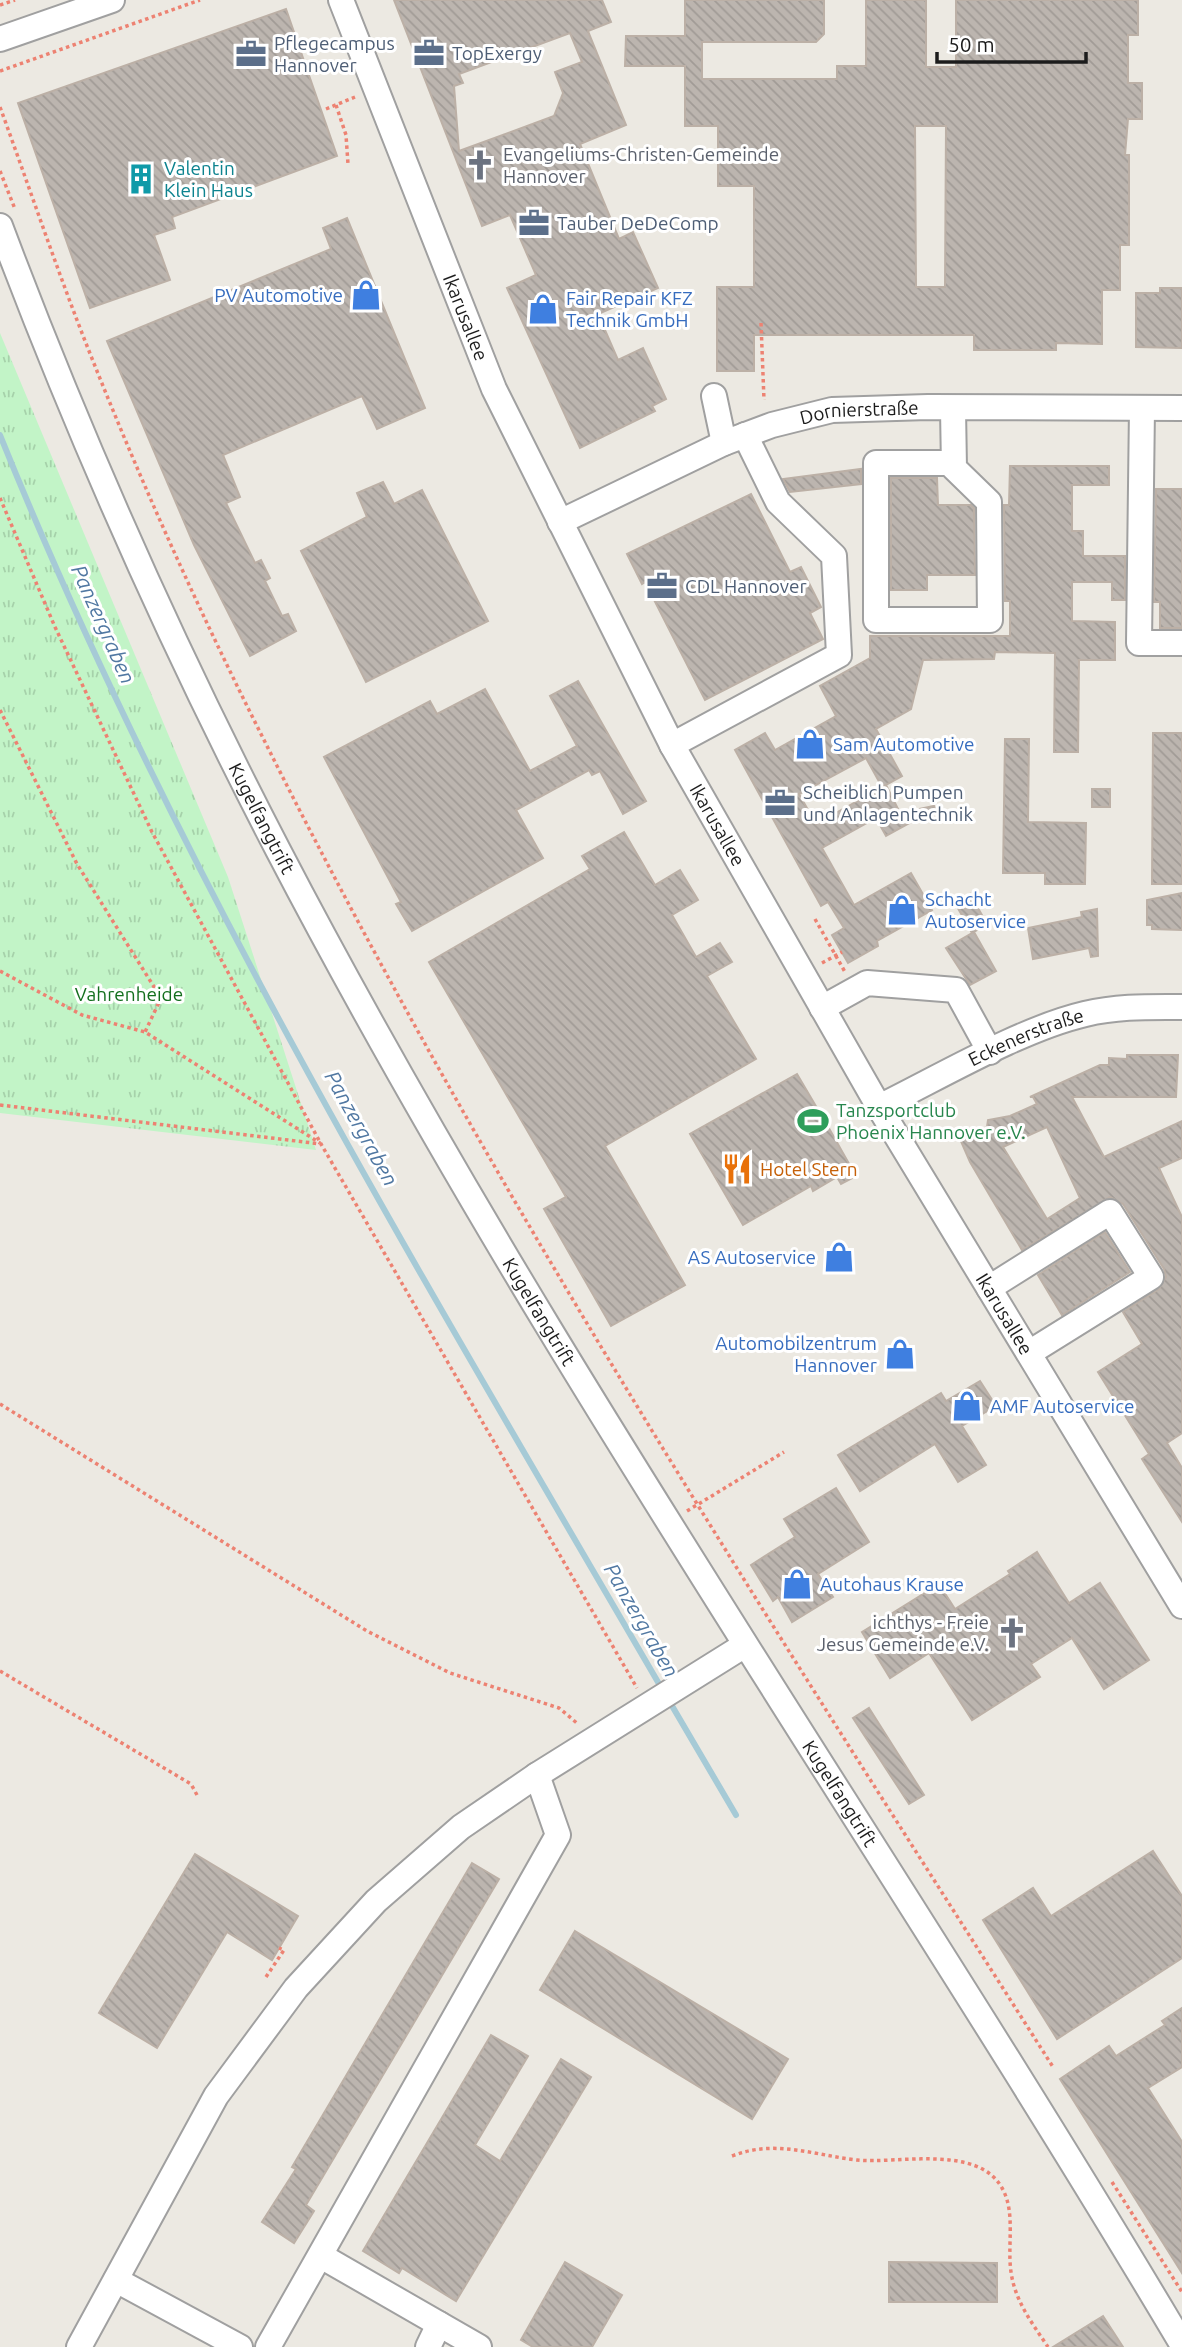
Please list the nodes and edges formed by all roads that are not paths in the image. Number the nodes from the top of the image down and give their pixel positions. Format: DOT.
graph roads {
  1 [pos="112,0"];
  2 [pos="341,0"];
  3 [pos="0,39"];
  4 [pos="7,218"];
  5 [pos="714,396"];
  6 [pos="1142,408"];
  7 [pos="1182,408"];
  8 [pos="953,409"];
  9 [pos="734,439"];
  10 [pos="953,463"];
  11 [pos="560,522"];
  12 [pos="1182,643"];
  13 [pos="672,745"];
  14 [pos="1182,1007"];
  15 [pos="822,1008"];
  16 [pos="990,1052"];
  17 [pos="879,1107"];
  18 [pos="989,1287"];
  19 [pos="1029,1353"];
  20 [pos="1182,1606"];
  21 [pos="745,1645"];
  22 [pos="537,1775"];
  23 [pos="321,2256"];
  24 [pos="116,2280"];
  25 [pos="439,2324"];
  26 [pos="1181,2339"];
  27 [pos="79,2347"];
  28 [pos="240,2347"];
  29 [pos="268,2347"];
  30 [pos="428,2347"];
  31 [pos="479,2347"];
  1 -- 3 [label="street"];
  2 -- 11 [label="street, Ikarusallee"];
  4 -- 21 [label="street, Kugelfangtrift"];
  5 -- 9 [label="street"];
  6 -- 7 [label="street, Dornierstraße"];
  6 -- 8 [label="street, Dornierstraße"];
  6 -- 12 [label="street"];
  8 -- 9 [label="street, Dornierstraße"];
  8 -- 10 [label="street"];
  9 -- 11 [label="street, Dornierstraße"];
  9 -- 13 [label="street"];
  10 -- 10 [label="street"];
  11 -- 13 [label="street, Ikarusallee"];
  13 -- 15 [label="street, Ikarusallee"];
  14 -- 16 [label="street, Eckenerstraße"];
  15 -- 16 [label="street"];
  15 -- 17 [label="street, Ikarusallee"];
  16 -- 17 [label="street, Eckenerstraße"];
  17 -- 18 [label="street, Ikarusallee"];
  18 -- 19 [label="street, Ikarusallee"];
  18 -- 19 [label="street"];
  19 -- 20 [label="street, Ikarusallee"];
  21 -- 22 [label="street"];
  21 -- 26 [label="street, Kugelfangtrift"];
  22 -- 23 [label="street"];
  22 -- 24 [label="street"];
  23 -- 25 [label="street"];
  23 -- 29 [label="street"];
  24 -- 27 [label="street"];
  24 -- 28 [label="street"];
  25 -- 30 [label="street"];
  25 -- 31 [label="street"];
}
